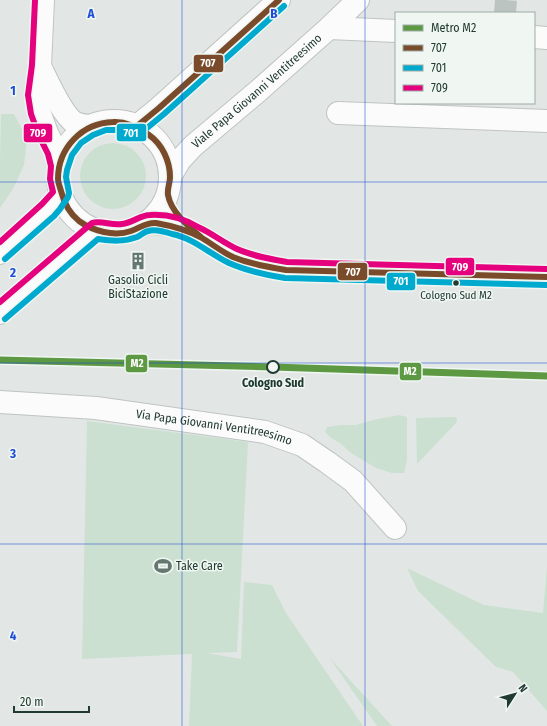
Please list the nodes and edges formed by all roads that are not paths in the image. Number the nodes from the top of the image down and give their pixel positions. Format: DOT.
graph roads {
  1 [pos="43,0"];
  2 [pos="279,0"];
  3 [pos="349,3"];
  4 [pos="328,28"];
  5 [pos="395,31"];
  6 [pos="535,37"];
  7 [pos="547,38"];
  8 [pos="40,66"];
  9 [pos="338,114"];
  10 [pos="547,121"];
  11 [pos="90,126"];
  12 [pos="138,126"];
  13 [pos="59,166"];
  14 [pos="169,185"];
  15 [pos="61,194"];
  16 [pos="146,223"];
  17 [pos="96,230"];
  18 [pos="201,237"];
  19 [pos="0,253"];
  20 [pos="547,278"];
  21 [pos="0,313"];
  22 [pos="0,402"];
  23 [pos="395,528"];
  1 -- 8 [label="street"];
  2 -- 12 [label="street"];
  3 -- 4 [label="street, Viale Papa Giovanni Ventitreesimo"];
  4 -- 5 [label="street"];
  4 -- 14 [label="street, Viale Papa Giovanni Ventitreesimo"];
  6 -- 7 [label="street"];
  8 -- 11 [label="street"];
  8 -- 13 [label="street"];
  9 -- 10 [label="street"];
  11 -- 12 [label="street, Viale Papa Giovanni Ventitreesimo"];
  11 -- 13 [label="street, Viale Papa Giovanni Ventitreesimo"];
  12 -- 14 [label="street, Viale Papa Giovanni Ventitreesimo"];
  13 -- 15 [label="street, Viale Papa Giovanni Ventitreesimo"];
  14 -- 16 [label="street, Viale Papa Giovanni Ventitreesimo"];
  14 -- 18 [label="street, Viale Papa Giovanni Ventitreesimo"];
  15 -- 17 [label="street, Viale Papa Giovanni Ventitreesimo"];
  15 -- 19 [label="street"];
  16 -- 17 [label="street, Viale Papa Giovanni Ventitreesimo"];
  16 -- 18 [label="street, Viale Papa Giovanni Ventitreesimo"];
  17 -- 21 [label="street"];
  18 -- 20 [label="street, Viale Papa Giovanni Ventitreesimo"];
  22 -- 23 [label="street, Via Papa Giovanni Ventitreesimo"];
}
